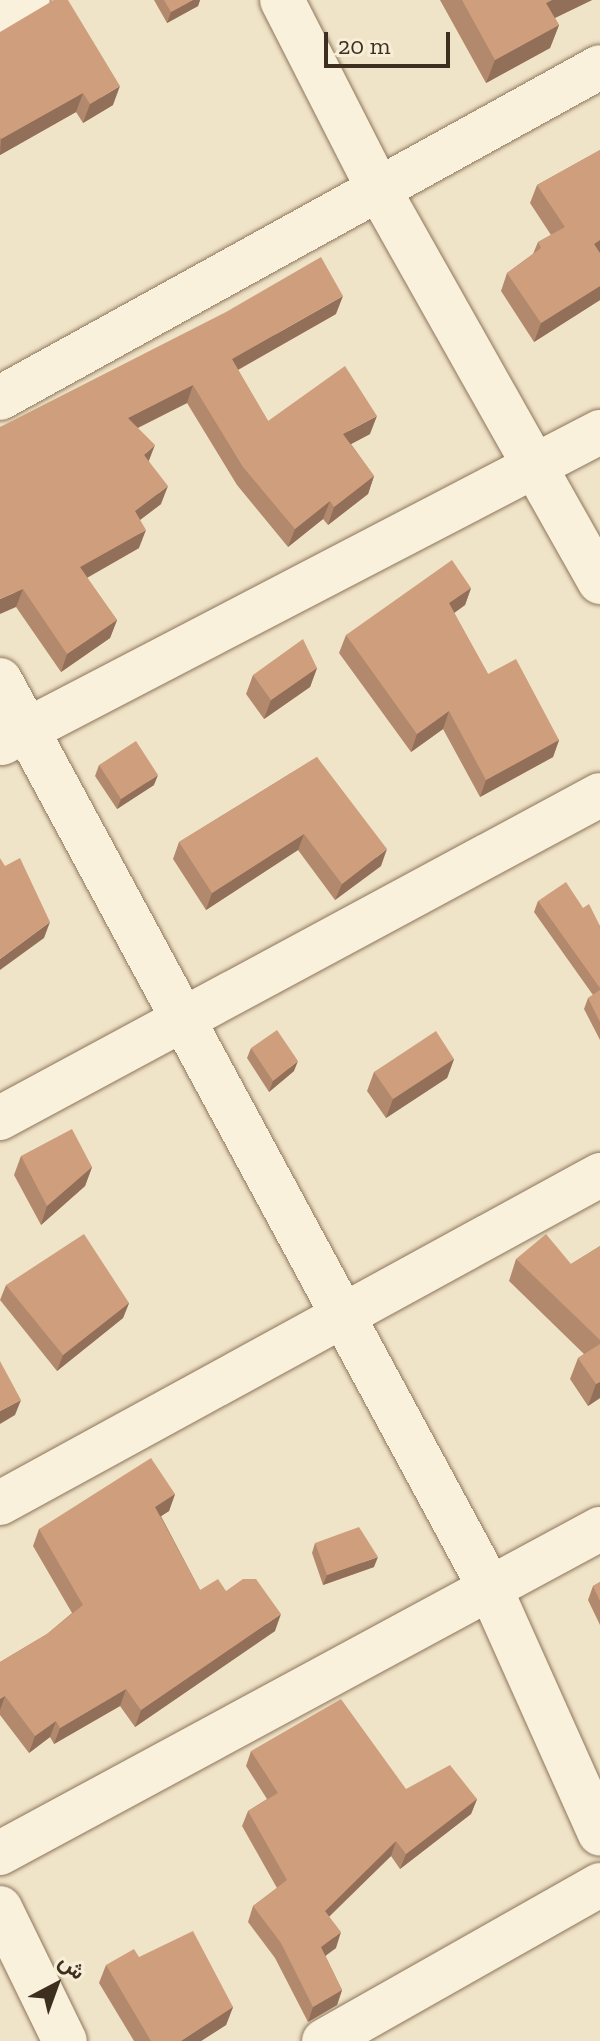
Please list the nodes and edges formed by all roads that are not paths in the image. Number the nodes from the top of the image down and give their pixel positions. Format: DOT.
graph roads {
  1 [pos="28,0"];
  2 [pos="282,0"];
  3 [pos="0,16"];
  4 [pos="600,67"];
  5 [pos="379,190"];
  6 [pos="0,398"];
  7 [pos="600,432"];
  8 [pos="536,467"];
  9 [pos="600,582"];
  10 [pos="0,680"];
  11 [pos="13,737"];
  12 [pos="600,795"];
  13 [pos="183,1020"];
  14 [pos="0,1118"];
  15 [pos="600,1175"];
  16 [pos="344,1318"];
  17 [pos="0,1503"];
  18 [pos="600,1529"];
  19 [pos="490,1588"];
  20 [pos="600,1834"];
  21 [pos="0,1853"];
  22 [pos="600,1885"];
  23 [pos="0,1908"];
  24 [pos="65,2041"];
  25 [pos="324,2041"];
  1 -- 3 [label="street"];
  2 -- 5 [label="street"];
  4 -- 5 [label="street"];
  5 -- 6 [label="street"];
  5 -- 8 [label="street"];
  7 -- 8 [label="street"];
  8 -- 9 [label="street"];
  8 -- 11 [label="street"];
  10 -- 11 [label="street"];
  11 -- 13 [label="street"];
  12 -- 13 [label="street"];
  13 -- 14 [label="street"];
  13 -- 16 [label="street"];
  15 -- 16 [label="street"];
  16 -- 17 [label="street"];
  16 -- 19 [label="street"];
  18 -- 19 [label="street"];
  19 -- 20 [label="street"];
  19 -- 21 [label="street"];
  22 -- 25 [label="street"];
  23 -- 24 [label="street"];
}
